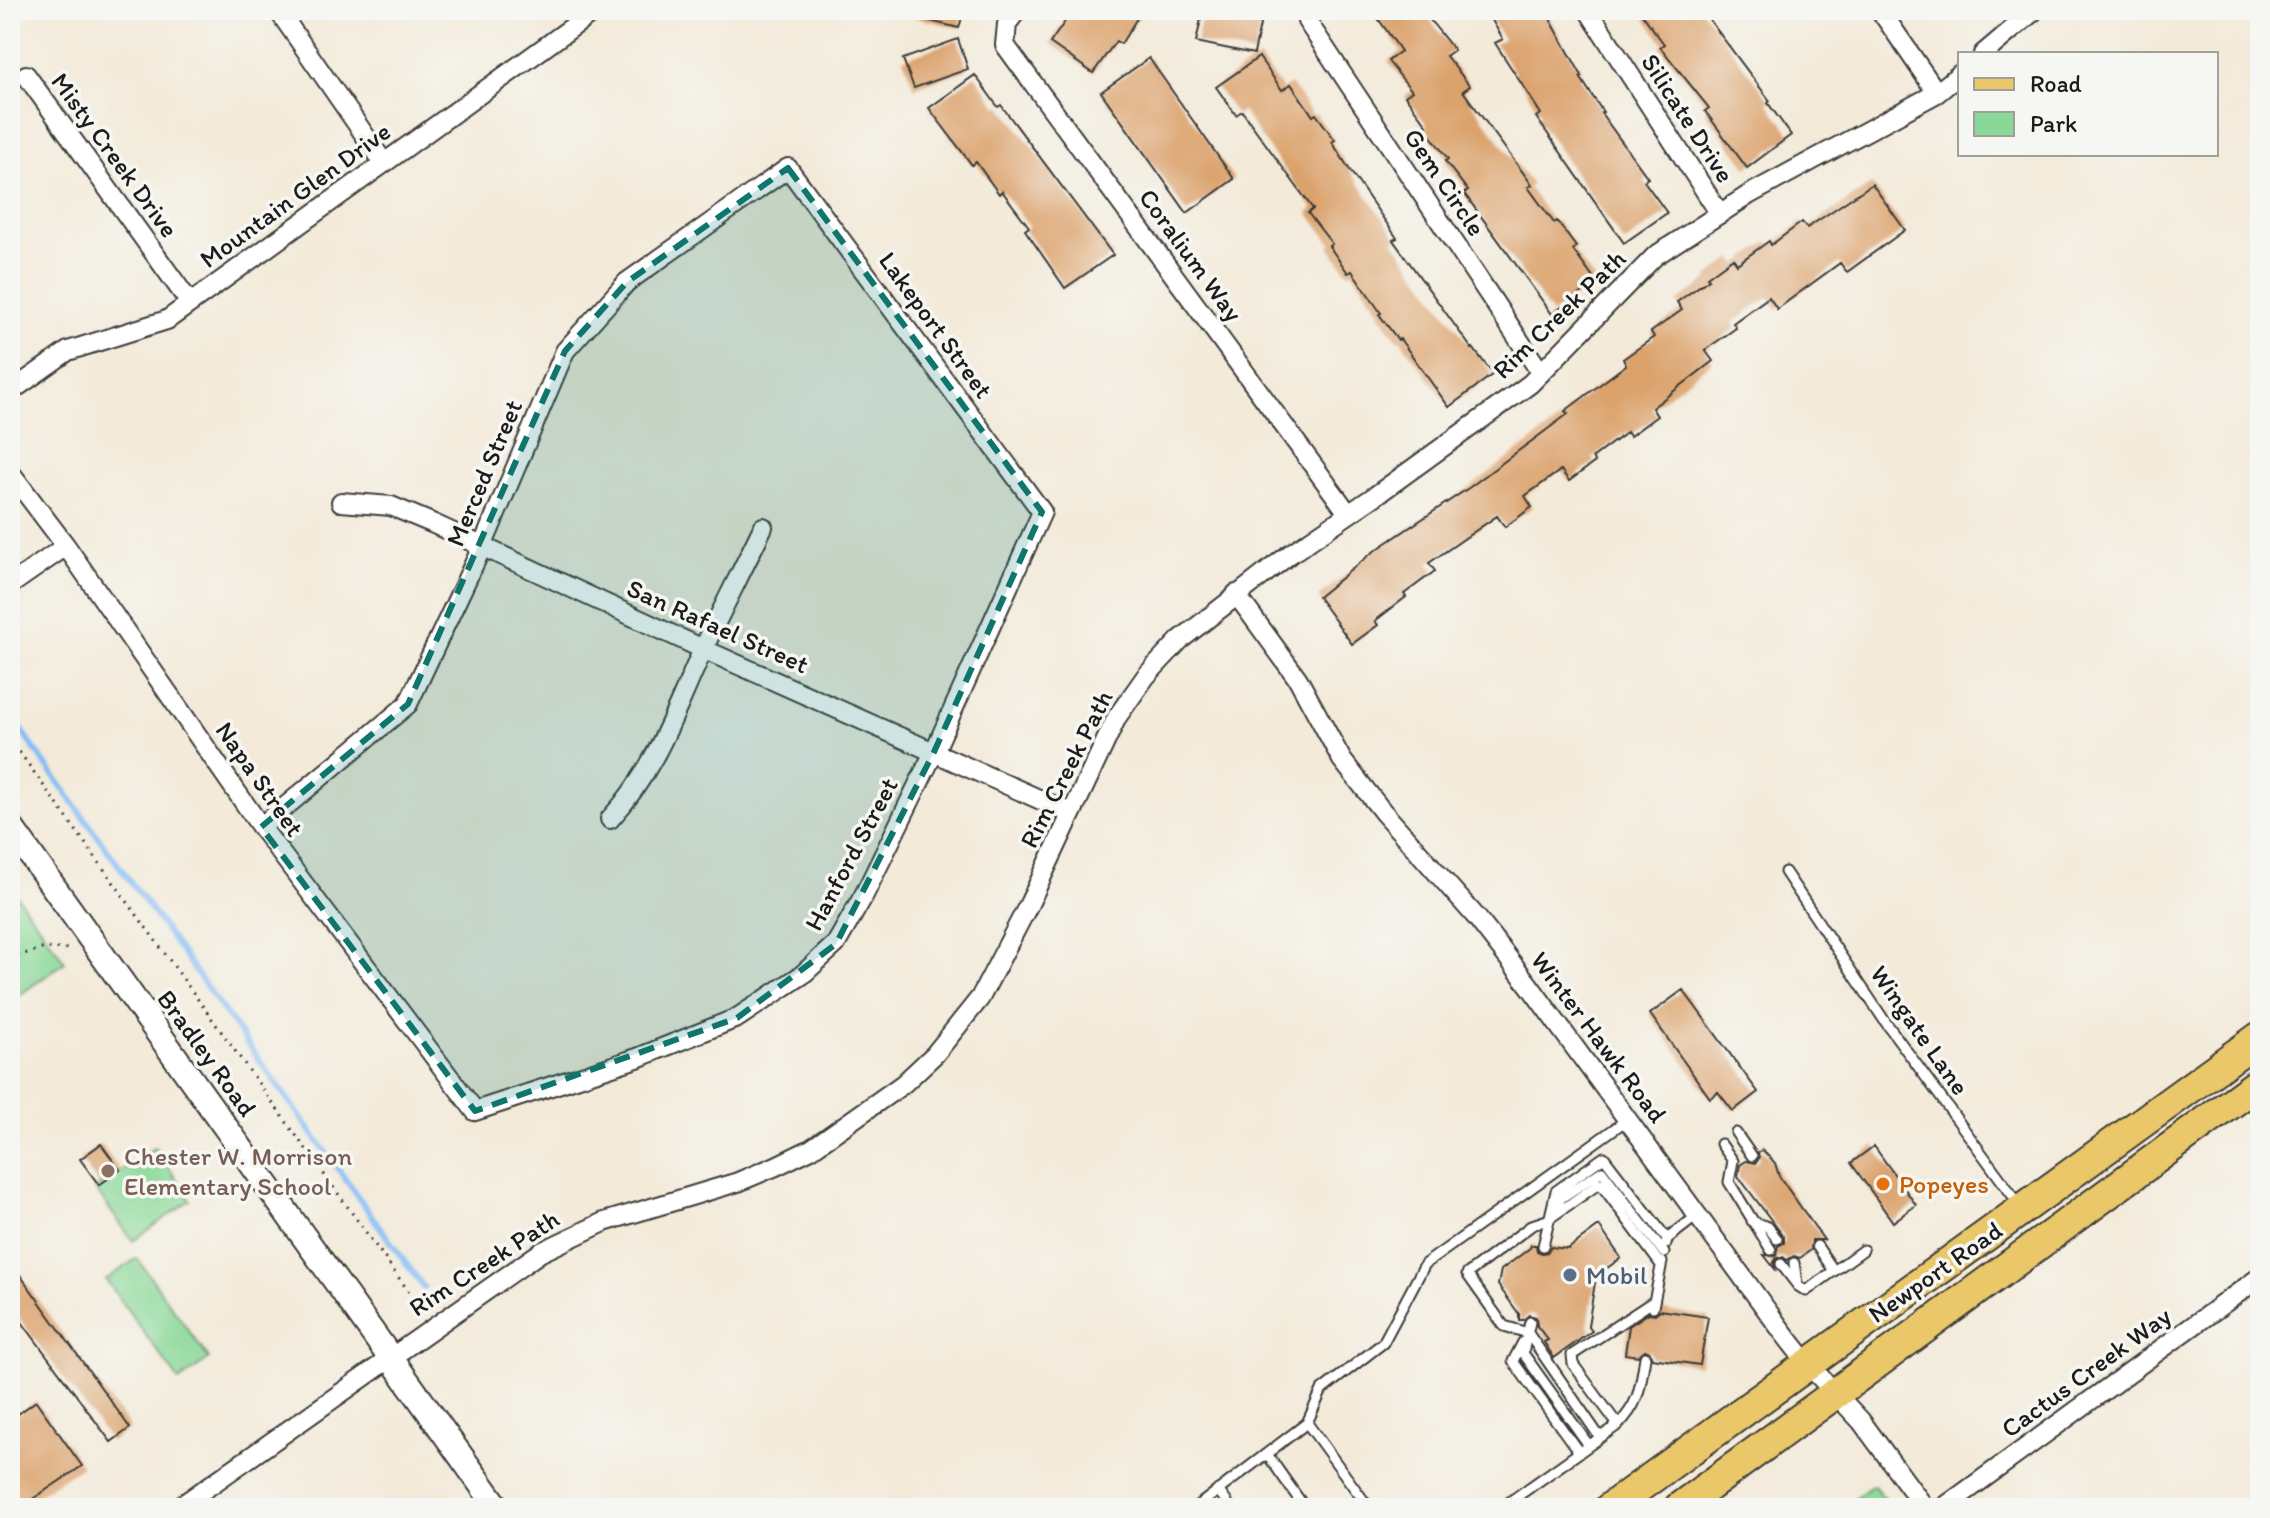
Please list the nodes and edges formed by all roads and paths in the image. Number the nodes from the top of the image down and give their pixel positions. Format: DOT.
graph roads {
  1 [pos="278,10"];
  2 [pos="596,10"];
  3 [pos="1588,10"];
  4 [pos="1880,10"];
  5 [pos="2035,10"];
  6 [pos="1012,17"];
  7 [pos="1307,21"];
  8 [pos="1985,52"];
  9 [pos="26,75"];
  10 [pos="1958,76"];
  11 [pos="1937,93"];
  12 [pos="384,163"];
  13 [pos="788,168"];
  14 [pos="1720,214"];
  15 [pos="190,303"];
  16 [pos="1541,373"];
  17 [pos="10,392"];
  18 [pos="10,472"];
  19 [pos="341,502"];
  20 [pos="1042,512"];
  21 [pos="1348,513"];
  22 [pos="763,527"];
  23 [pos="66,546"];
  24 [pos="482,547"];
  25 [pos="10,585"];
  26 [pos="1236,594"];
  27 [pos="703,649"];
  28 [pos="10,739"];
  29 [pos="934,752"];
  30 [pos="1070,813"];
  31 [pos="610,819"];
  32 [pos="10,826"];
  33 [pos="261,827"];
  34 [pos="1785,872"];
  35 [pos="99,950"];
  36 [pos="10,958"];
  37 [pos="2260,1037"];
  38 [pos="2260,1082"];
  39 [pos="475,1111"];
  40 [pos="1628,1119"];
  41 [pos="1736,1133"];
  42 [pos="1721,1144"];
  43 [pos="1752,1156"];
  44 [pos="2023,1210"];
  45 [pos="1698,1215"];
  46 [pos="1547,1220"];
  47 [pos="1752,1221"];
  48 [pos="1667,1239"];
  49 [pos="1777,1239"];
  50 [pos="1543,1246"];
  51 [pos="1817,1246"];
  52 [pos="1771,1250"];
  53 [pos="1863,1250"];
  54 [pos="1664,1253"];
  55 [pos="1794,1263"];
  56 [pos="1781,1264"];
  57 [pos="1661,1265"];
  58 [pos="1834,1271"];
  59 [pos="2260,1277"];
  60 [pos="1798,1286"];
  61 [pos="417,1303"];
  62 [pos="1530,1322"];
  63 [pos="1528,1333"];
  64 [pos="390,1356"];
  65 [pos="1645,1357"];
  66 [pos="1807,1363"];
  67 [pos="1837,1394"];
  68 [pos="1307,1423"];
  69 [pos="1618,1425"];
  70 [pos="1599,1436"];
  71 [pos="1588,1444"];
  72 [pos="1578,1451"];
  73 [pos="1267,1454"];
  74 [pos="1218,1490"];
  75 [pos="178,1508"];
  76 [pos="498,1508"];
  77 [pos="1195,1508"];
  78 [pos="1231,1508"];
  79 [pos="1305,1508"];
  80 [pos="1369,1508"];
  81 [pos="1501,1508"];
  82 [pos="1610,1508"];
  83 [pos="1679,1508"];
  84 [pos="1925,1508"];
  85 [pos="1943,1508"];
  1 -- 12 [label="street"];
  2 -- 12 [label="street, Mountain Glen Drive"];
  3 -- 14 [label="street, Silicate Drive"];
  4 -- 11 [label="street"];
  5 -- 8 [label="street"];
  6 -- 21 [label="street, Coralium Way"];
  7 -- 16 [label="street, Gem Circle"];
  9 -- 15 [label="street, Misty Creek Drive"];
  10 -- 11 [label="street, Rim Creek Path"];
  11 -- 14 [label="street, Rim Creek Path"];
  12 -- 15 [label="street, Mountain Glen Drive"];
  13 -- 20 [label="street, Lakeport Street"];
  13 -- 24 [label="street, Merced Street"];
  14 -- 16 [label="street, Rim Creek Path"];
  15 -- 17 [label="street, Mountain Glen Drive"];
  16 -- 21 [label="street, Rim Creek Path"];
  18 -- 23 [label="street, Napa Street"];
  19 -- 24 [label="street, San Rafael Street"];
  20 -- 29 [label="street, Hanford Street"];
  21 -- 26 [label="street, Rim Creek Path"];
  22 -- 27 [label="street"];
  23 -- 25 [label="street"];
  23 -- 33 [label="street, Napa Street"];
  24 -- 27 [label="street, San Rafael Street"];
  24 -- 33 [label="street, Merced Street"];
  26 -- 30 [label="street, Rim Creek Path"];
  26 -- 40 [label="street, Winter Hawk Road"];
  27 -- 29 [label="street, San Rafael Street"];
  27 -- 31 [label="street"];
  28 -- 61 [label="path"];
  29 -- 30 [label="street, San Rafael Street"];
  29 -- 39 [label="street, Hanford Street"];
  30 -- 64 [label="street, Rim Creek Path"];
  32 -- 35 [label="street, Bradley Road"];
  33 -- 39 [label="street, Napa Street"];
  34 -- 44 [label="lane, Wingate Lane"];
  35 -- 36 [label="path"];
  35 -- 64 [label="street, Bradley Road"];
  37 -- 44 [label="main road, Newport Road"];
  38 -- 67 [label="main road, Newport Road"];
  40 -- 45 [label="street, Winter Hawk Road"];
  40 -- 68 [label="lane"];
  41 -- 43 [label="lane"];
  42 -- 47 [label="lane"];
  44 -- 66 [label="main road, Newport Road"];
  45 -- 48 [label="lane"];
  45 -- 66 [label="street, Winter Hawk Road"];
  46 -- 48 [label="lane"];
  46 -- 50 [label="lane"];
  46 -- 54 [label="lane"];
  46 -- 57 [label="lane"];
  46 -- 63 [label="lane"];
  47 -- 49 [label="lane"];
  47 -- 52 [label="lane"];
  48 -- 54 [label="lane"];
  51 -- 58 [label="lane"];
  53 -- 58 [label="lane"];
  54 -- 57 [label="lane"];
  55 -- 60 [label="lane"];
  56 -- 60 [label="lane"];
  57 -- 69 [label="lane"];
  58 -- 60 [label="lane"];
  59 -- 85 [label="street, Cactus Creek Way"];
  62 -- 63 [label="lane"];
  63 -- 70 [label="lane"];
  63 -- 71 [label="lane"];
  63 -- 72 [label="lane"];
  64 -- 75 [label="street, Rim Creek Path"];
  64 -- 76 [label="street, Bradley Road"];
  65 -- 69 [label="lane"];
  66 -- 67 [label="street, Winter Hawk Road"];
  66 -- 82 [label="main road, Newport Road"];
  67 -- 83 [label="main road, Newport Road"];
  67 -- 84 [label="street, Winter Hawk Road"];
  68 -- 73 [label="lane"];
  68 -- 80 [label="lane"];
  69 -- 70 [label="lane"];
  70 -- 71 [label="lane"];
  71 -- 72 [label="lane"];
  72 -- 81 [label="lane"];
  73 -- 74 [label="lane"];
  73 -- 79 [label="lane"];
  74 -- 77 [label="lane"];
  74 -- 78 [label="lane"];
}
